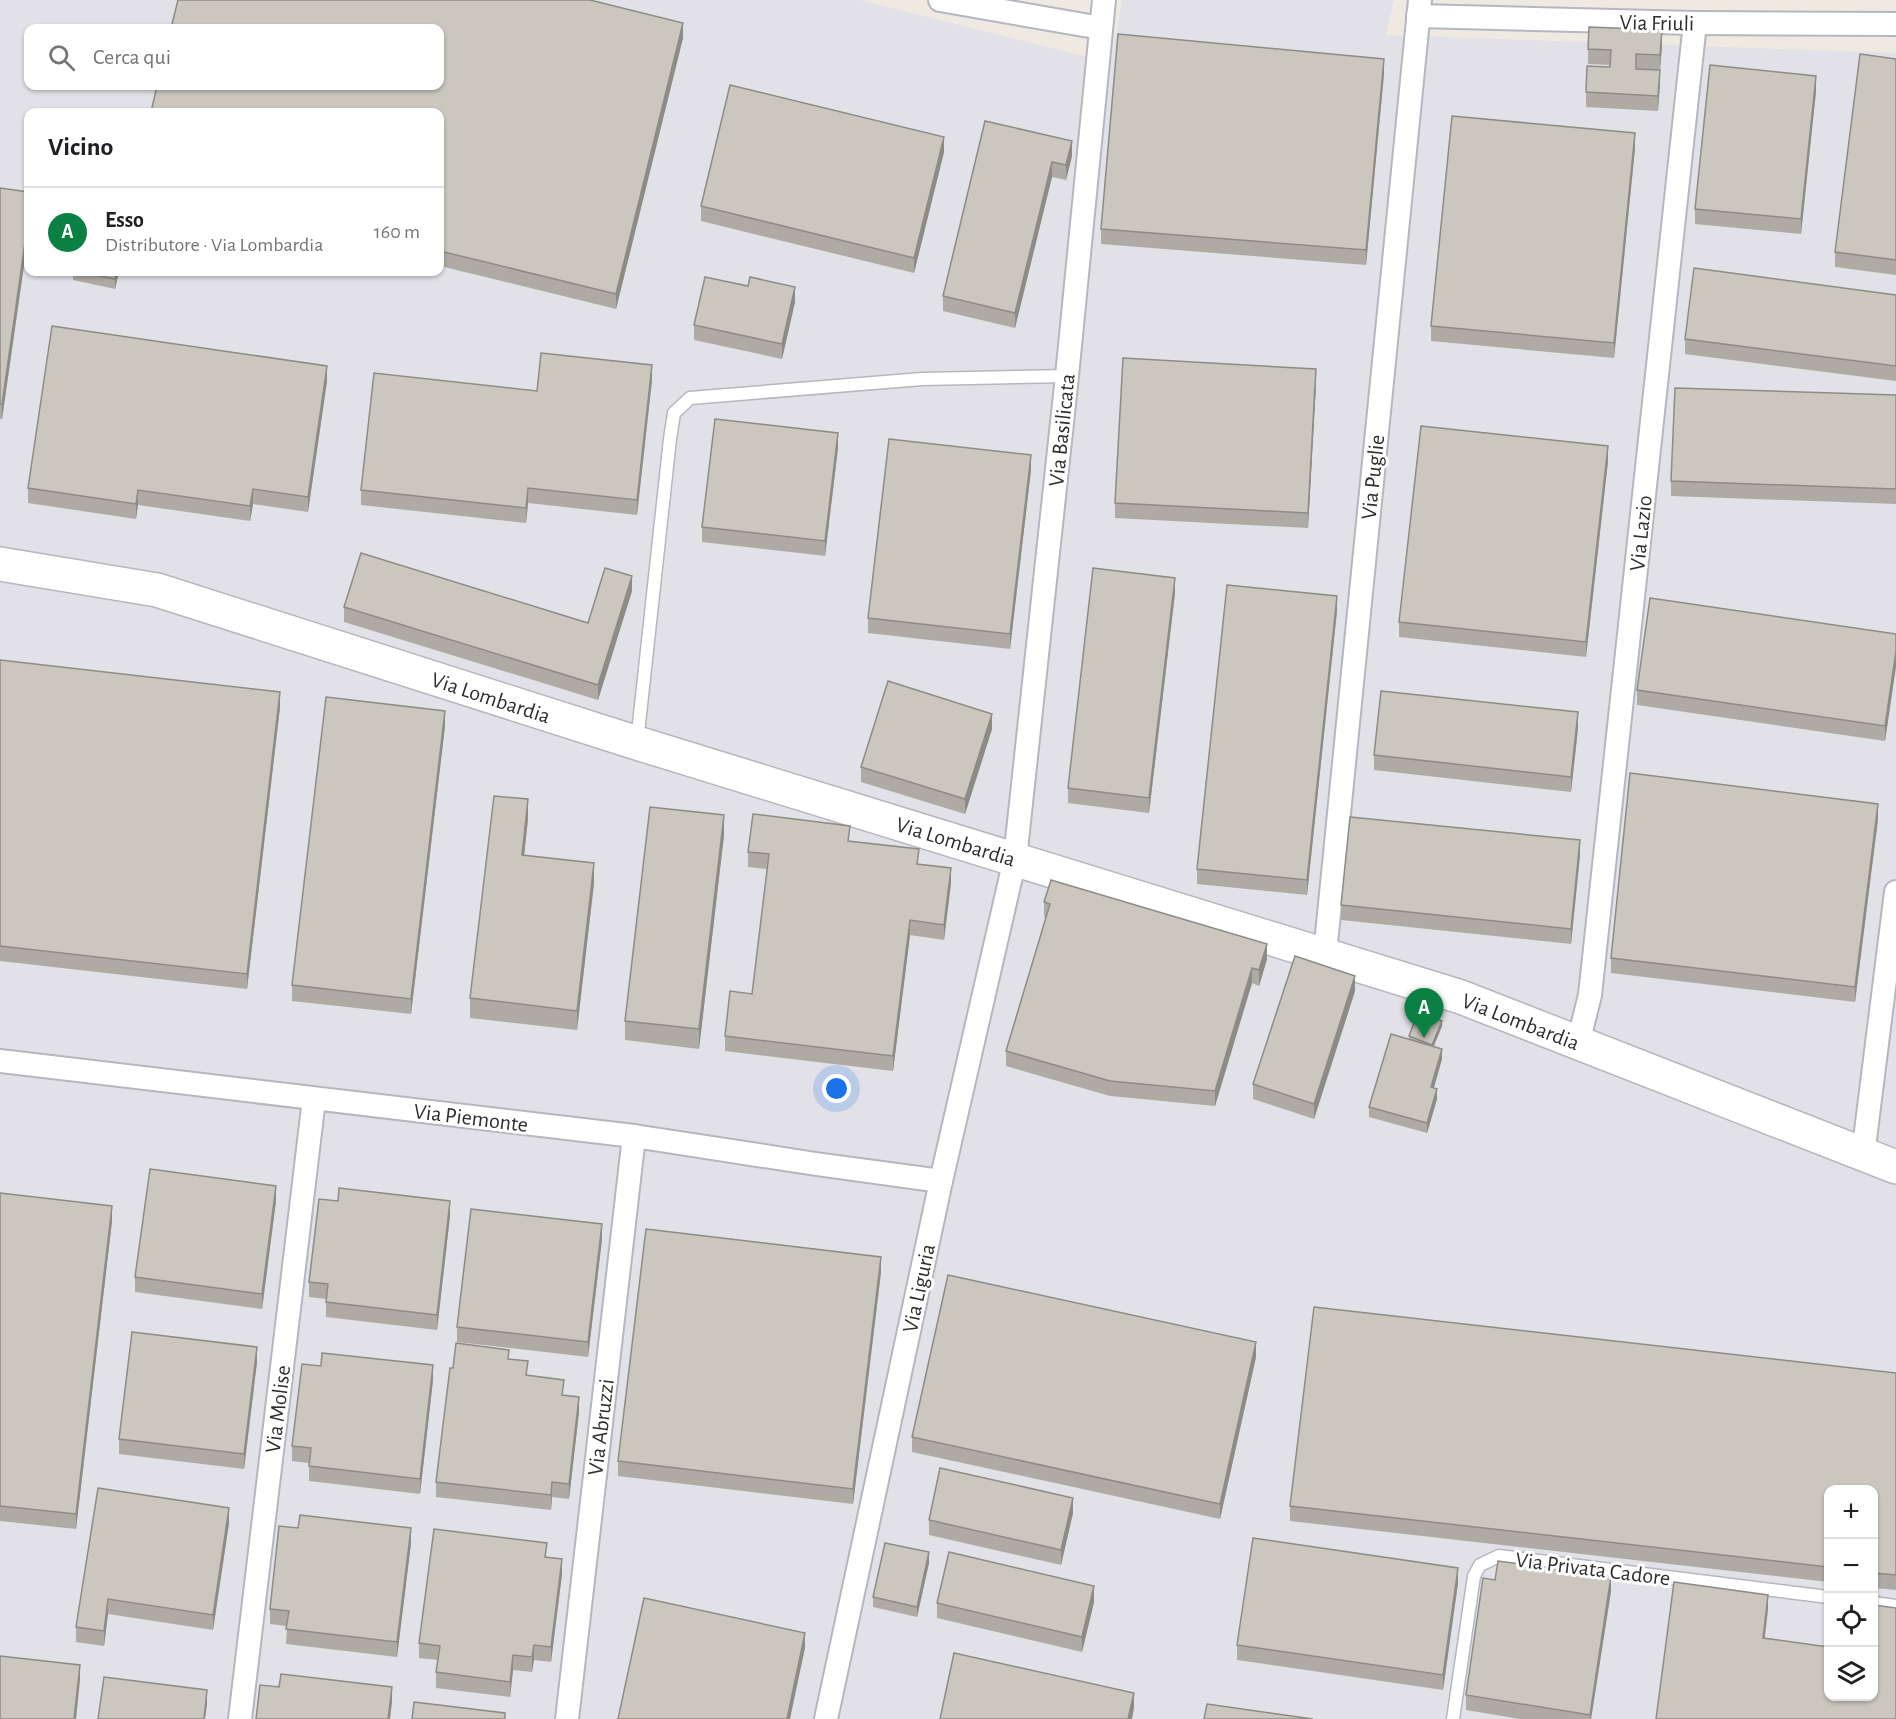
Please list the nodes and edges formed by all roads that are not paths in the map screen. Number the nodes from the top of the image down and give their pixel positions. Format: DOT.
graph roads {
  1 [pos="940,0"];
  2 [pos="1104,0"];
  3 [pos="1419,8"];
  4 [pos="1695,23"];
  5 [pos="1896,24"];
  6 [pos="1101,28"];
  7 [pos="1067,376"];
  8 [pos="0,564"];
  9 [pos="637,743"];
  10 [pos="1015,859"];
  11 [pos="1896,892"];
  12 [pos="1325,954"];
  13 [pos="1578,1043"];
  14 [pos="0,1061"];
  15 [pos="314,1099"];
  16 [pos="634,1136"];
  17 [pos="1863,1155"];
  18 [pos="1896,1167"];
  19 [pos="940,1181"];
  20 [pos="1824,1597"];
  21 [pos="1878,1604"];
  22 [pos="1896,1606"];
  23 [pos="240,1719"];
  24 [pos="567,1719"];
  25 [pos="826,1719"];
  26 [pos="1453,1719"];
  1 -- 6 [label="street"];
  2 -- 6 [label="street, Via Basilicata"];
  3 -- 4 [label="street, Via Friuli"];
  3 -- 12 [label="street, Via Puglie"];
  4 -- 5 [label="street, Via Friuli"];
  4 -- 13 [label="street, Via Lazio"];
  6 -- 7 [label="street, Via Basilicata"];
  7 -- 9 [label="lane"];
  7 -- 10 [label="street, Via Basilicata"];
  8 -- 9 [label="street, Via Lombardia"];
  9 -- 10 [label="street, Via Lombardia"];
  10 -- 12 [label="street, Via Lombardia"];
  10 -- 19 [label="street, Via Liguria"];
  11 -- 17 [label="street"];
  12 -- 13 [label="street, Via Lombardia"];
  13 -- 17 [label="street, Via Lombardia"];
  14 -- 15 [label="street, Via Piemonte"];
  15 -- 16 [label="street, Via Piemonte"];
  15 -- 23 [label="street, Via Molise"];
  16 -- 19 [label="street, Via Piemonte"];
  16 -- 24 [label="street, Via Abruzzi"];
  17 -- 18 [label="street, Via Lombardia"];
  19 -- 25 [label="street, Via Liguria"];
  20 -- 26 [label="lane, Via Privata Cadore"];
  21 -- 22 [label="lane"];
}
